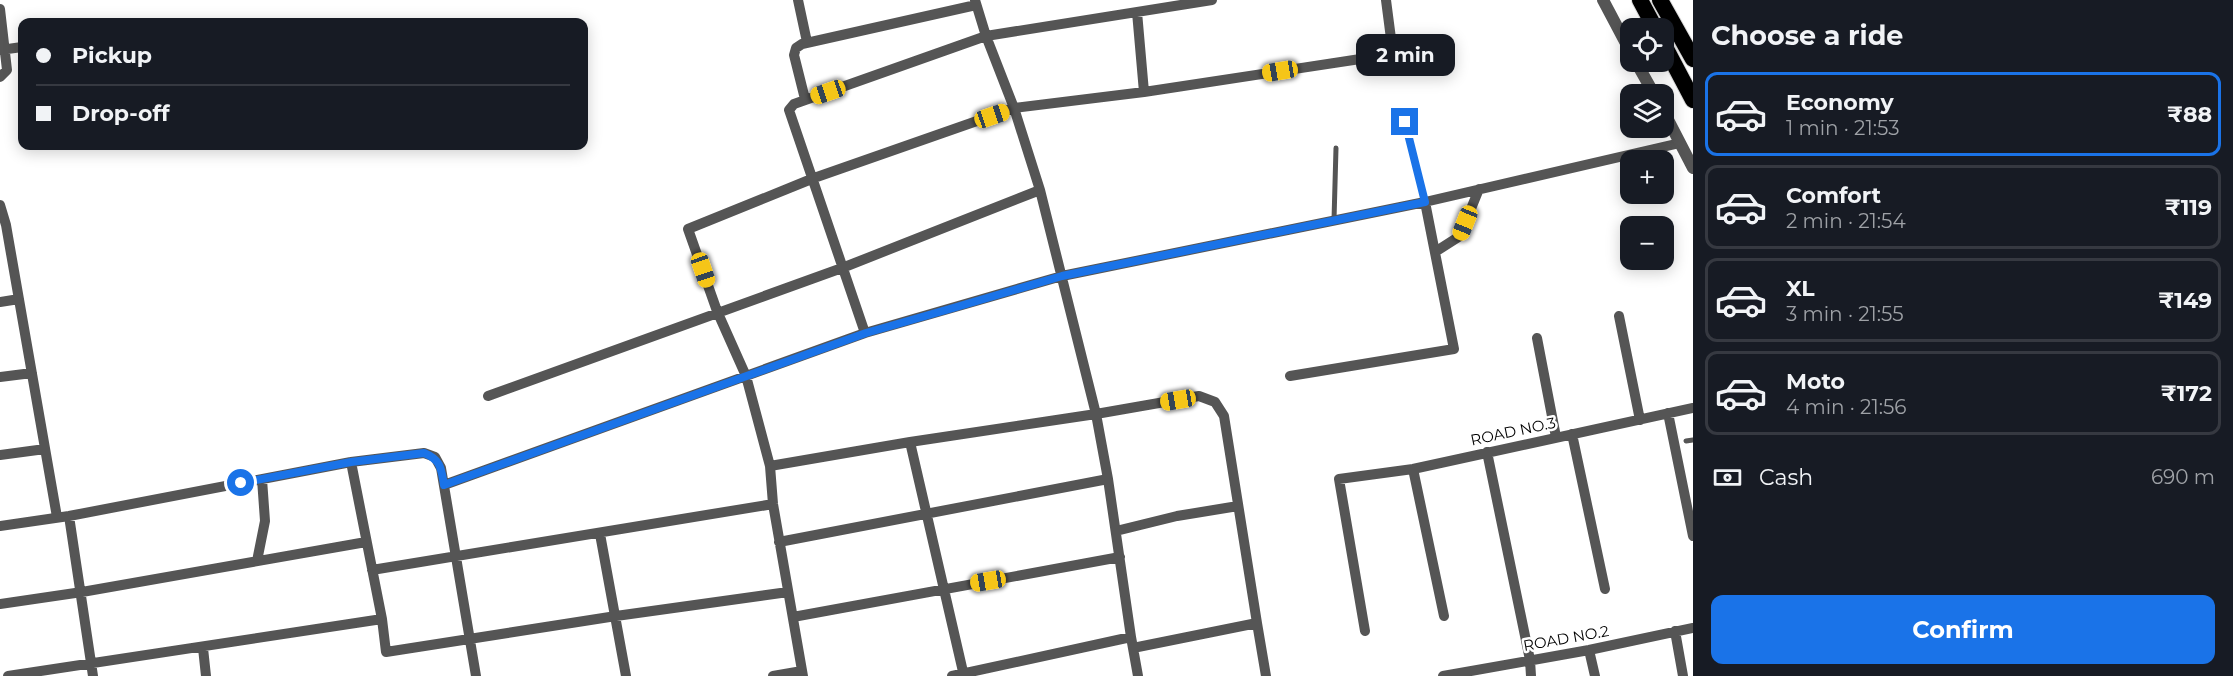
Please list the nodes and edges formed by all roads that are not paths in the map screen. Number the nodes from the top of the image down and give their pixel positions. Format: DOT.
graph roads {
  1 [pos="798,0"];
  2 [pos="1212,0"];
  3 [pos="1386,0"];
  4 [pos="1603,0"];
  5 [pos="1640,0"];
  6 [pos="1660,0"];
  7 [pos="976,3"];
  8 [pos="0,9"];
  9 [pos="1137,12"];
  10 [pos="1650,18"];
  11 [pos="1620,32"];
  12 [pos="986,36"];
  13 [pos="807,42"];
  14 [pos="18,48"];
  15 [pos="2,50"];
  16 [pos="1693,59"];
  17 [pos="1674,64"];
  18 [pos="0,77"];
  19 [pos="1144,92"];
  20 [pos="805,99"];
  21 [pos="1693,100"];
  22 [pos="1014,108"];
  23 [pos="1405,122"];
  24 [pos="1674,131"];
  25 [pos="1680,143"];
  26 [pos="1336,148"];
  27 [pos="1693,168"];
  28 [pos="814,178"];
  29 [pos="1479,189"];
  30 [pos="1040,190"];
  31 [pos="1425,202"];
  32 [pos="0,205"];
  33 [pos="1335,220"];
  34 [pos="3,226"];
  35 [pos="1435,252"];
  36 [pos="842,267"];
  37 [pos="1062,276"];
  38 [pos="19,298"];
  39 [pos="0,302"];
  40 [pos="717,311"];
  41 [pos="1619,316"];
  42 [pos="866,333"];
  43 [pos="1538,338"];
  44 [pos="32,373"];
  45 [pos="746,376"];
  46 [pos="1290,376"];
  47 [pos="0,377"];
  48 [pos="488,396"];
  49 [pos="1693,408"];
  50 [pos="1668,413"];
  51 [pos="1096,414"];
  52 [pos="1640,420"];
  53 [pos="1572,434"];
  54 [pos="1556,437"];
  55 [pos="910,442"];
  56 [pos="45,449"];
  57 [pos="1487,452"];
  58 [pos="0,455"];
  59 [pos="351,462"];
  60 [pos="770,466"];
  61 [pos="1413,469"];
  62 [pos="262,479"];
  63 [pos="1108,479"];
  64 [pos="444,485"];
  65 [pos="773,504"];
  66 [pos="1238,507"];
  67 [pos="927,512"];
  68 [pos="69,516"];
  69 [pos="57,517"];
  70 [pos="0,526"];
  71 [pos="1116,531"];
  72 [pos="600,534"];
  73 [pos="1693,536"];
  74 [pos="366,542"];
  75 [pos="779,542"];
  76 [pos="1120,557"];
  77 [pos="456,558"];
  78 [pos="257,561"];
  79 [pos="372,570"];
  80 [pos="944,589"];
  81 [pos="1605,589"];
  82 [pos="82,592"];
  83 [pos="788,592"];
  84 [pos="0,604"];
  85 [pos="616,616"];
  86 [pos="1444,616"];
  87 [pos="793,617"];
  88 [pos="382,619"];
  89 [pos="1257,623"];
  90 [pos="1693,628"];
  91 [pos="1365,631"];
  92 [pos="1675,631"];
  93 [pos="470,639"];
  94 [pos="1132,642"];
  95 [pos="203,648"];
  96 [pos="1589,650"];
  97 [pos="1530,660"];
  98 [pos="90,663"];
  99 [pos="803,674"];
  100 [pos="964,675"];
  101 [pos="8,676"];
  102 [pos="93,676"];
  103 [pos="206,676"];
  104 [pos="476,676"];
  105 [pos="626,676"];
  106 [pos="773,676"];
  107 [pos="951,676"];
  108 [pos="1138,676"];
  109 [pos="1266,676"];
  110 [pos="1443,676"];
  111 [pos="1531,676"];
  112 [pos="1595,676"];
  113 [pos="1683,676"];
  1 -- 13 [label="street"];
  2 -- 9 [label="street"];
  3 -- 19 [label="street"];
  4 -- 11 [label="street"];
  5 -- 10 [label="highway"];
  6 -- 16 [label="highway"];
  7 -- 12 [label="street"];
  7 -- 13 [label="street"];
  8 -- 15 [label="street"];
  9 -- 12 [label="street"];
  9 -- 19 [label="street"];
  12 -- 20 [label="street"];
  12 -- 22 [label="street"];
  13 -- 20 [label="street"];
  14 -- 15 [label="street"];
  15 -- 18 [label="street"];
  17 -- 21 [label="highway"];
  19 -- 22 [label="street"];
  20 -- 28 [label="street"];
  22 -- 28 [label="street"];
  22 -- 30 [label="street"];
  23 -- 31 [label="lane"];
  24 -- 25 [label="street"];
  25 -- 27 [label="street"];
  25 -- 29 [label="street"];
  26 -- 33 [label="lane"];
  28 -- 36 [label="street"];
  28 -- 40 [label="street"];
  29 -- 31 [label="street"];
  29 -- 35 [label="street"];
  30 -- 36 [label="street"];
  30 -- 37 [label="street"];
  31 -- 33 [label="street"];
  31 -- 35 [label="street"];
  32 -- 34 [label="street"];
  33 -- 37 [label="street"];
  34 -- 38 [label="street"];
  35 -- 46 [label="street"];
  36 -- 40 [label="street"];
  36 -- 42 [label="street"];
  37 -- 42 [label="street"];
  37 -- 51 [label="street"];
  38 -- 39 [label="street"];
  38 -- 44 [label="street"];
  40 -- 45 [label="street"];
  40 -- 48 [label="street"];
  41 -- 52 [label="street"];
  42 -- 45 [label="street"];
  43 -- 54 [label="street"];
  44 -- 47 [label="street"];
  44 -- 56 [label="street"];
  45 -- 60 [label="street"];
  45 -- 64 [label="street"];
  49 -- 50 [label="street, ROAD NO.3"];
  50 -- 52 [label="street, ROAD NO.3"];
  50 -- 73 [label="street"];
  51 -- 55 [label="street"];
  51 -- 63 [label="street"];
  51 -- 66 [label="street"];
  52 -- 53 [label="street, ROAD NO.3"];
  53 -- 54 [label="street, ROAD NO.3"];
  53 -- 81 [label="street"];
  54 -- 57 [label="street, ROAD NO.3"];
  55 -- 60 [label="street"];
  55 -- 67 [label="street"];
  56 -- 58 [label="street"];
  56 -- 69 [label="street"];
  57 -- 61 [label="street, ROAD NO.3"];
  57 -- 97 [label="street"];
  59 -- 62 [label="street"];
  59 -- 64 [label="street"];
  59 -- 74 [label="street"];
  60 -- 65 [label="street"];
  61 -- 86 [label="street"];
  61 -- 91 [label="street, ROAD NO.3"];
  62 -- 68 [label="street"];
  62 -- 78 [label="street"];
  63 -- 67 [label="street"];
  63 -- 71 [label="street"];
  64 -- 77 [label="street"];
  65 -- 72 [label="street"];
  65 -- 75 [label="street"];
  66 -- 71 [label="street"];
  66 -- 89 [label="street"];
  67 -- 75 [label="street"];
  67 -- 80 [label="street"];
  68 -- 69 [label="street"];
  68 -- 82 [label="street"];
  69 -- 70 [label="street"];
  71 -- 76 [label="street"];
  72 -- 77 [label="street"];
  72 -- 85 [label="street"];
  74 -- 78 [label="street"];
  74 -- 79 [label="street"];
  75 -- 83 [label="street"];
  76 -- 80 [label="street"];
  76 -- 94 [label="street"];
  77 -- 79 [label="street"];
  77 -- 93 [label="street"];
  78 -- 82 [label="street"];
  79 -- 88 [label="street"];
  80 -- 87 [label="street"];
  80 -- 100 [label="street"];
  82 -- 84 [label="street"];
  82 -- 98 [label="street"];
  83 -- 85 [label="street"];
  83 -- 87 [label="street"];
  85 -- 93 [label="street"];
  85 -- 105 [label="street"];
  87 -- 99 [label="street"];
  88 -- 93 [label="street"];
  88 -- 95 [label="street"];
  89 -- 94 [label="street"];
  89 -- 109 [label="street"];
  90 -- 92 [label="street, ROAD NO.2"];
  92 -- 96 [label="street, ROAD NO.2"];
  92 -- 113 [label="street"];
  93 -- 104 [label="street"];
  94 -- 100 [label="street"];
  94 -- 108 [label="street"];
  95 -- 98 [label="street"];
  95 -- 103 [label="street"];
  96 -- 97 [label="street, ROAD NO.2"];
  96 -- 112 [label="street"];
  97 -- 110 [label="street, ROAD NO.2"];
  97 -- 111 [label="street"];
  98 -- 101 [label="street"];
  98 -- 102 [label="street"];
  99 -- 106 [label="street"];
  100 -- 107 [label="street"];
}
